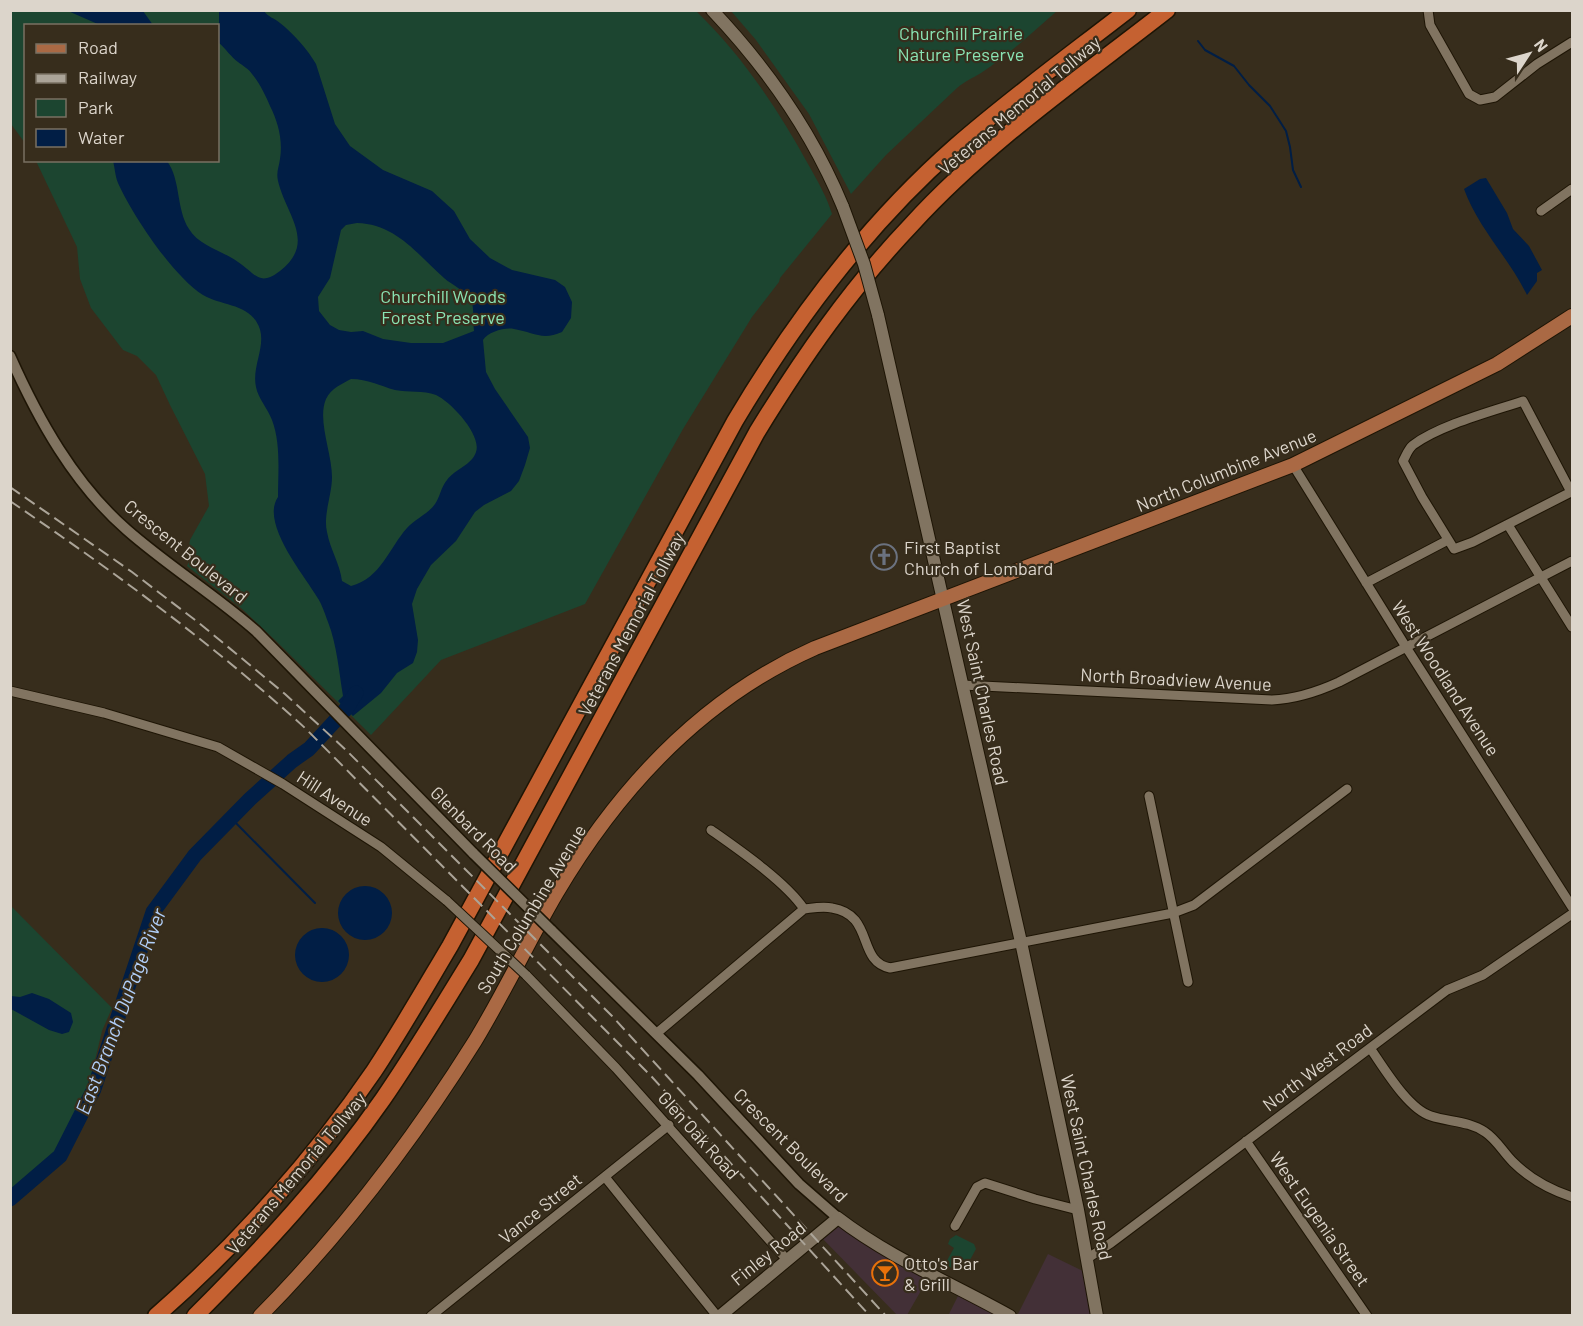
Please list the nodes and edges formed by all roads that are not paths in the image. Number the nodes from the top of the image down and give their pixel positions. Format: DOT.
graph roads {
  1 [pos="712,10"];
  2 [pos="1128,10"];
  3 [pos="1167,10"];
  4 [pos="1428,10"];
  5 [pos="1572,42"];
  6 [pos="1572,189"];
  7 [pos="1541,211"];
  8 [pos="1572,316"];
  9 [pos="10,356"];
  10 [pos="1293,465"];
  11 [pos="1508,525"];
  12 [pos="1448,540"];
  13 [pos="1572,561"];
  14 [pos="1541,578"];
  15 [pos="1366,583"];
  16 [pos="944,599"];
  17 [pos="1572,627"];
  18 [pos="1406,647"];
  19 [pos="962,686"];
  20 [pos="10,691"];
  21 [pos="347,723"];
  22 [pos="1347,789"];
  23 [pos="1149,796"];
  24 [pos="711,830"];
  25 [pos="1572,907"];
  26 [pos="804,909"];
  27 [pos="1173,914"];
  28 [pos="1572,914"];
  29 [pos="1021,942"];
  30 [pos="1188,982"];
  31 [pos="657,1033"];
  32 [pos="583,1034"];
  33 [pos="1370,1048"];
  34 [pos="669,1125"];
  35 [pos="1246,1141"];
  36 [pos="605,1177"];
  37 [pos="1572,1197"];
  38 [pos="1078,1210"];
  39 [pos="838,1218"];
  40 [pos="955,1226"];
  41 [pos="1088,1258"];
  42 [pos="788,1261"];
  43 [pos="156,1316"];
  44 [pos="195,1316"];
  45 [pos="260,1316"];
  46 [pos="431,1316"];
  47 [pos="718,1316"];
  48 [pos="1010,1316"];
  49 [pos="1097,1316"];
  50 [pos="1367,1316"];
  1 -- 16 [label="main road, West Saint Charles Road, bridge"];
  2 -- 43 [label="highway, Veterans Memorial Tollway"];
  3 -- 44 [label="highway, Veterans Memorial Tollway"];
  4 -- 5 [label="street"];
  6 -- 7 [label="street"];
  8 -- 10 [label="main road, North Columbine Avenue"];
  9 -- 21 [label="street, Crescent Boulevard"];
  10 -- 15 [label="street, West Woodland Avenue"];
  10 -- 16 [label="main road, North Columbine Avenue"];
  11 -- 12 [label="street"];
  11 -- 12 [label="street"];
  11 -- 14 [label="street"];
  12 -- 15 [label="street"];
  13 -- 14 [label="street, North Broadview Avenue"];
  14 -- 17 [label="street"];
  14 -- 18 [label="street, North Broadview Avenue"];
  15 -- 18 [label="street, West Woodland Avenue"];
  16 -- 19 [label="main road, West Saint Charles Road"];
  16 -- 45 [label="main road, South Columbine Avenue"];
  18 -- 19 [label="street, North Broadview Avenue"];
  18 -- 25 [label="street, West Woodland Avenue"];
  19 -- 29 [label="main road, West Saint Charles Road"];
  20 -- 32 [label="street, Hill Avenue, bridge"];
  21 -- 31 [label="street, Glenbard Road, bridge"];
  22 -- 27 [label="street"];
  23 -- 27 [label="street"];
  24 -- 26 [label="street"];
  26 -- 29 [label="street"];
  26 -- 31 [label="street"];
  27 -- 29 [label="street"];
  27 -- 30 [label="street"];
  28 -- 33 [label="street, North West Road"];
  29 -- 38 [label="main road, West Saint Charles Road"];
  31 -- 39 [label="street, Crescent Boulevard"];
  32 -- 34 [label="street, Glen Oak Road"];
  33 -- 35 [label="street, North West Road"];
  33 -- 37 [label="street"];
  34 -- 36 [label="street, Vance Street"];
  34 -- 42 [label="street, Glen Oak Road"];
  35 -- 41 [label="street, North West Road"];
  35 -- 50 [label="street, West Eugenia Street"];
  36 -- 46 [label="street, Vance Street"];
  36 -- 47 [label="street"];
  38 -- 40 [label="street"];
  38 -- 41 [label="main road, West Saint Charles Road"];
  39 -- 42 [label="main road, Finley Road"];
  39 -- 48 [label="main road, Crescent Boulevard"];
  41 -- 49 [label="main road, West Saint Charles Road"];
  42 -- 47 [label="main road, Finley Road"];
}
